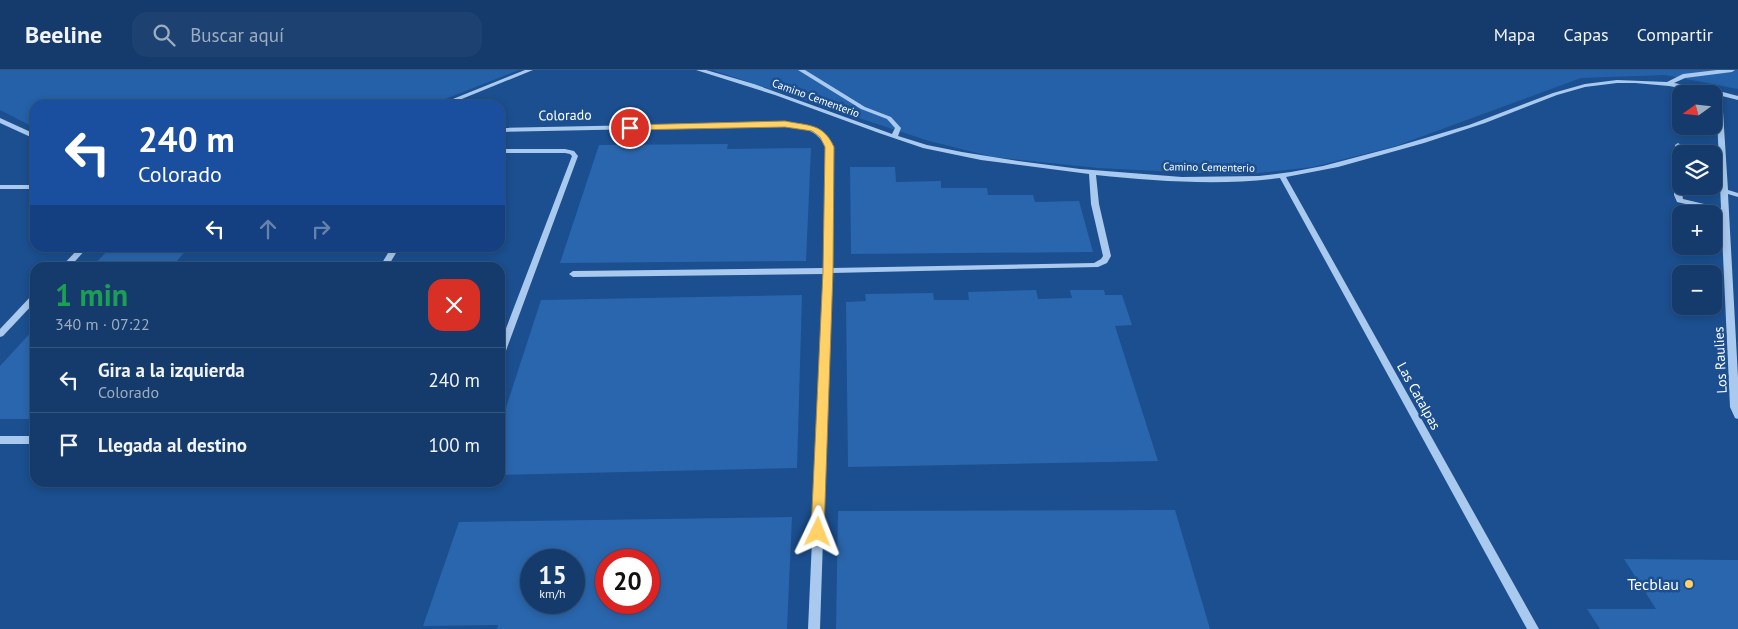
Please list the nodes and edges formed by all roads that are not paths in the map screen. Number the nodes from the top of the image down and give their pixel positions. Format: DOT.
graph roads {
  1 [pos="530,70"];
  2 [pos="698,70"];
  3 [pos="802,70"];
  4 [pos="1732,70"];
  5 [pos="1669,84"];
  6 [pos="1675,85"];
  7 [pos="1738,91"];
  8 [pos="1722,93"];
  9 [pos="1722,94"];
  10 [pos="1738,98"];
  11 [pos="454,100"];
  12 [pos="0,120"];
  13 [pos="505,130"];
  14 [pos="30,135"];
  15 [pos="1721,135"];
  16 [pos="894,136"];
  17 [pos="505,151"];
  18 [pos="1092,172"];
  19 [pos="1282,176"];
  20 [pos="2,186"];
  21 [pos="30,187"];
  22 [pos="1724,191"];
  23 [pos="1678,195"];
  24 [pos="1738,195"];
  25 [pos="1725,211"];
  26 [pos="79,252"];
  27 [pos="70,262"];
  28 [pos="828,271"];
  29 [pos="572,274"];
  30 [pos="30,302"];
  31 [pos="0,334"];
  32 [pos="505,343"];
  33 [pos="1738,416"];
  34 [pos="0,440"];
  35 [pos="30,440"];
  36 [pos="814,629"];
  37 [pos="1533,629"];
  1 -- 11 [label="street"];
  2 -- 16 [label="street, Camino Cementerio"];
  3 -- 16 [label="street"];
  4 -- 5 [label="street"];
  5 -- 6 [label="street, Camino Cementerio"];
  5 -- 19 [label="street, Camino Cementerio"];
  7 -- 8 [label="street"];
  9 -- 10 [label="street, Camino Cementerio"];
  12 -- 14 [label="street"];
  13 -- 28 [label="street, Colorado"];
  15 -- 22 [label="street, Los Raulies"];
  16 -- 18 [label="street, Camino Cementerio"];
  17 -- 32 [label="street"];
  18 -- 19 [label="street, Camino Cementerio"];
  18 -- 28 [label="street"];
  19 -- 37 [label="street, Las Catalpas"];
  20 -- 21 [label="street"];
  22 -- 24 [label="street"];
  22 -- 25 [label="street, Los Raulies"];
  23 -- 25 [label="street"];
  25 -- 33 [label="street, Los Raulies"];
  26 -- 27 [label="street"];
  28 -- 29 [label="street"];
  28 -- 36 [label="street, Colorado"];
  30 -- 31 [label="street"];
  34 -- 35 [label="street"];
}
